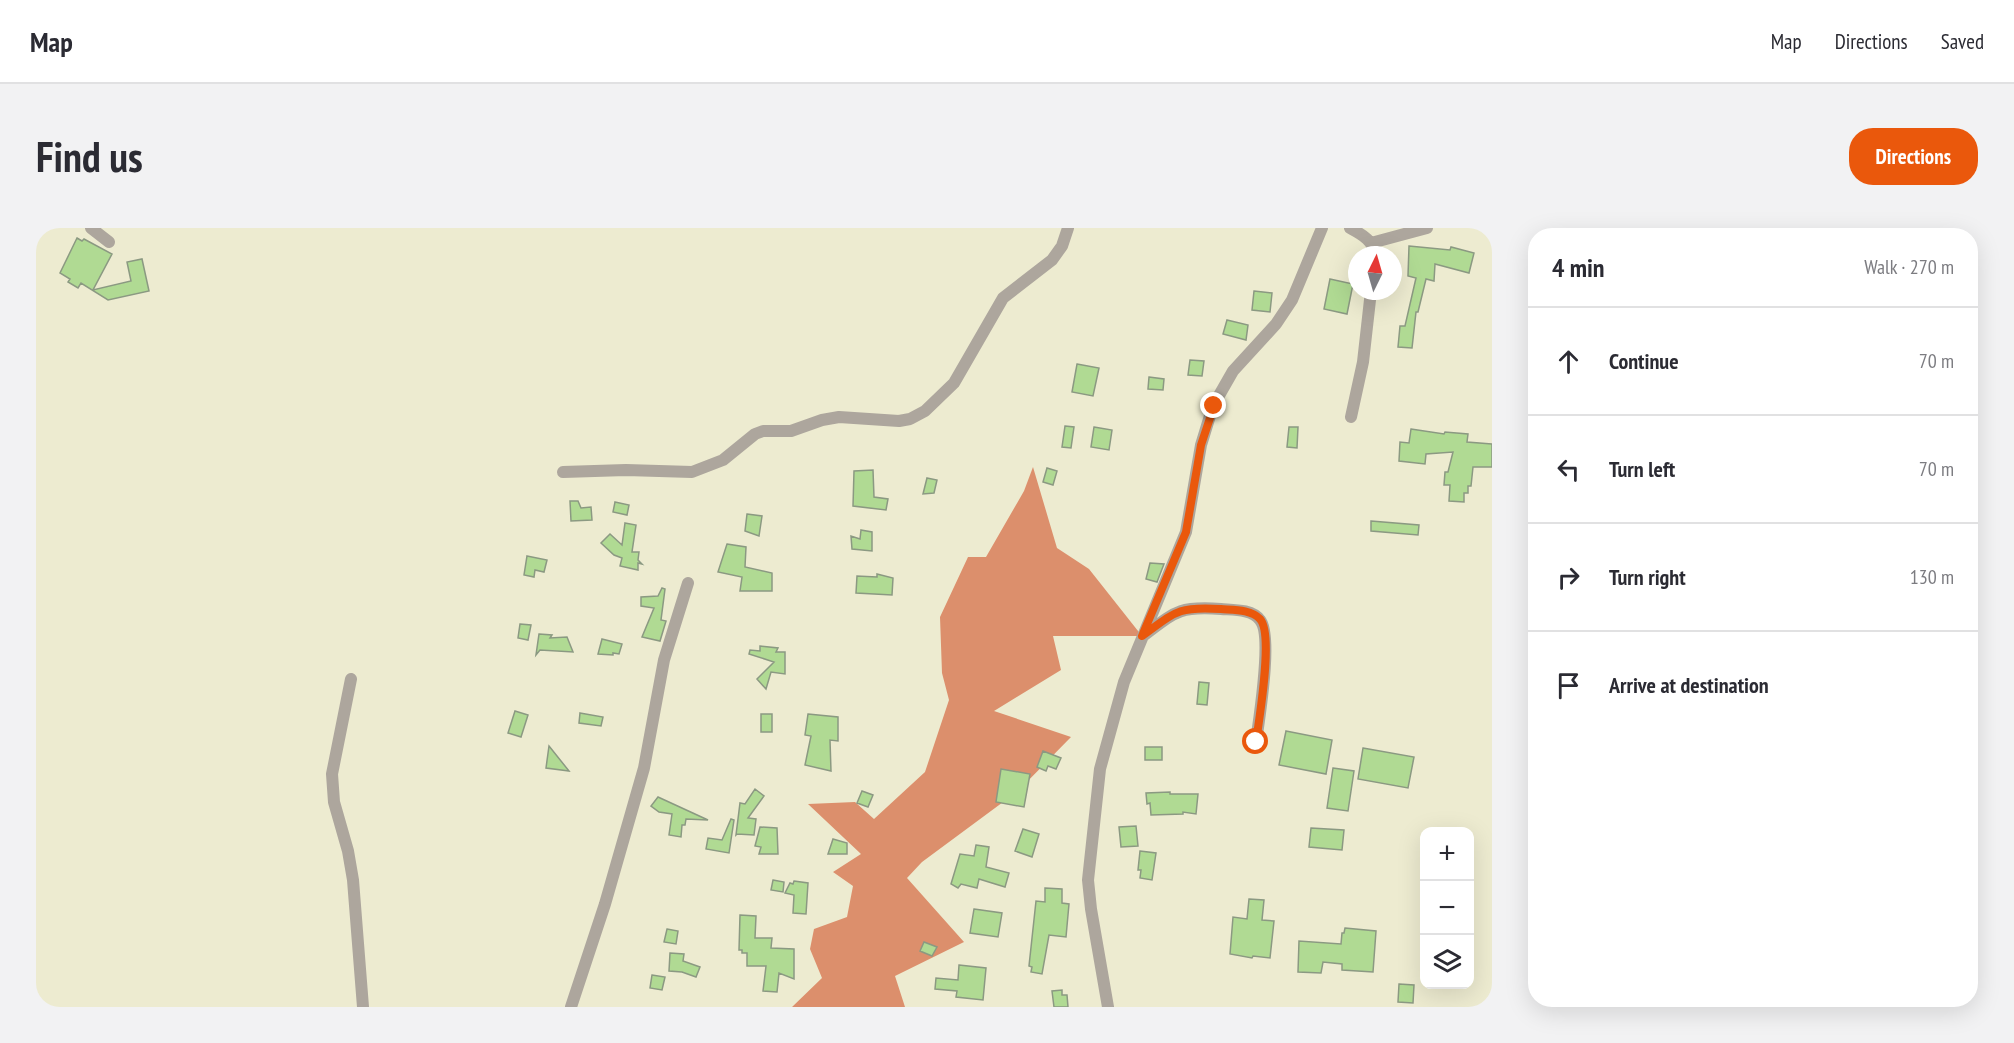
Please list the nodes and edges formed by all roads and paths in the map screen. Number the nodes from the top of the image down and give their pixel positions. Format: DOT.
graph roads {
  1 [pos="91,228"];
  2 [pos="1068,228"];
  3 [pos="1322,228"];
  4 [pos="1350,228"];
  5 [pos="1427,228"];
  6 [pos="109,243"];
  7 [pos="1370,246"];
  8 [pos="1381,246"];
  9 [pos="1370,300"];
  10 [pos="1351,417"];
  11 [pos="562,472"];
  12 [pos="688,583"];
  13 [pos="1142,636"];
  14 [pos="351,679"];
  15 [pos="1256,742"];
  16 [pos="363,1007"];
  17 [pos="571,1007"];
  18 [pos="1108,1007"];
  1 -- 6 [label="street"];
  2 -- 11 [label="street"];
  3 -- 13 [label="street"];
  4 -- 7 [label="street"];
  5 -- 8 [label="street"];
  9 -- 10 [label="street"];
  12 -- 17 [label="street"];
  13 -- 15 [label="street"];
  13 -- 18 [label="street"];
  14 -- 16 [label="street"];
}
